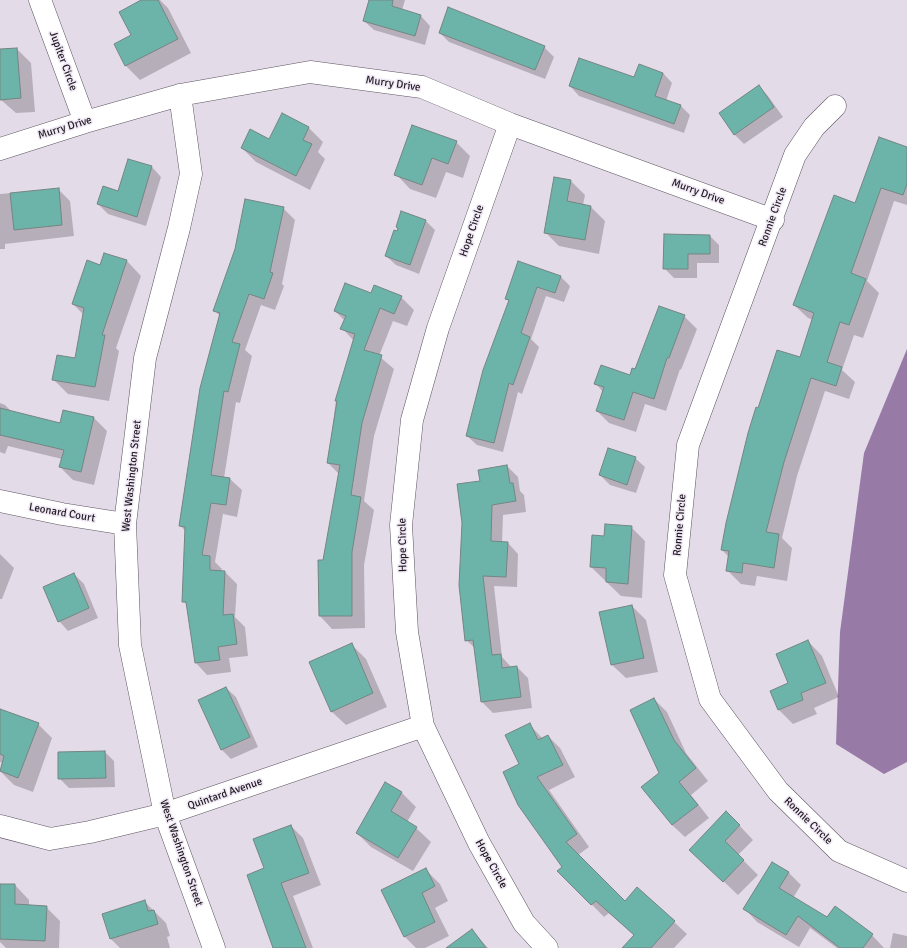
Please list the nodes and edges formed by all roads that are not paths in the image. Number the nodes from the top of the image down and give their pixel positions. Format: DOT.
graph roads {
  1 [pos="40,0"];
  2 [pos="180,95"];
  3 [pos="835,106"];
  4 [pos="85,122"];
  5 [pos="510,124"];
  6 [pos="0,148"];
  7 [pos="773,220"];
  8 [pos="0,501"];
  9 [pos="125,524"];
  10 [pos="423,726"];
  11 [pos="165,814"];
  12 [pos="0,826"];
  13 [pos="907,881"];
  14 [pos="214,948"];
  15 [pos="547,948"];
  1 -- 4 [label="street, Jupiter Circle"];
  2 -- 4 [label="street, Murry Drive"];
  2 -- 5 [label="street, Murry Drive"];
  2 -- 9 [label="street, West Washington Street"];
  3 -- 7 [label="street, Ronnie Circle"];
  4 -- 6 [label="street, Murry Drive"];
  5 -- 7 [label="street, Murry Drive"];
  5 -- 10 [label="street, Hope Circle"];
  7 -- 13 [label="street, Ronnie Circle"];
  8 -- 9 [label="street, Leonard Court"];
  9 -- 11 [label="street, West Washington Street"];
  10 -- 11 [label="street, Quintard Avenue"];
  10 -- 15 [label="street, Hope Circle"];
  11 -- 12 [label="street, Quintard Avenue"];
  11 -- 14 [label="street, West Washington Street"];
}
